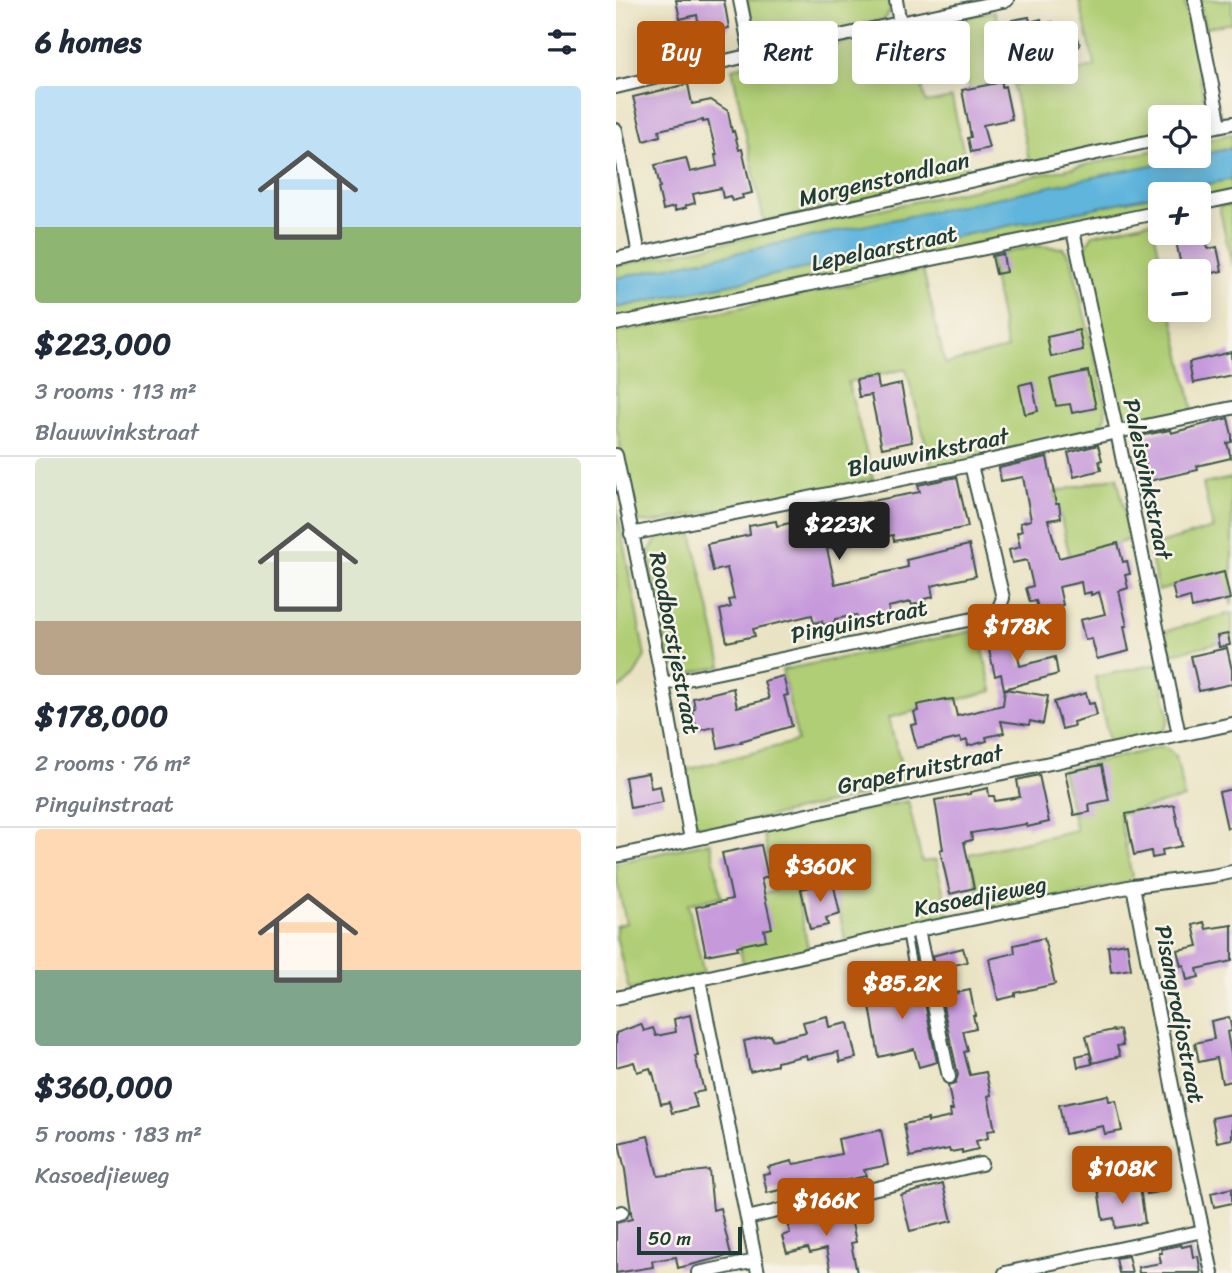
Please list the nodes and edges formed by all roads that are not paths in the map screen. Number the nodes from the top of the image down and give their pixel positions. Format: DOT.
graph roads {
  1 [pos="740,0"];
  2 [pos="895,0"];
  3 [pos="1007,0"];
  4 [pos="1195,0"];
  5 [pos="744,21"];
  6 [pos="899,21"];
  7 [pos="913,21"];
  8 [pos="739,58"];
  9 [pos="616,87"];
  10 [pos="1226,124"];
  11 [pos="616,130"];
  12 [pos="1148,142"];
  13 [pos="1232,197"];
  14 [pos="1211,201"];
  15 [pos="1148,215"];
  16 [pos="1073,231"];
  17 [pos="639,255"];
  18 [pos="616,259"];
  19 [pos="616,324"];
  20 [pos="1232,408"];
  21 [pos="1117,432"];
  22 [pos="616,455"];
  23 [pos="971,465"];
  24 [pos="631,534"];
  25 [pos="663,684"];
  26 [pos="1232,724"];
  27 [pos="1179,735"];
  28 [pos="691,840"];
  29 [pos="616,856"];
  30 [pos="1232,872"];
  31 [pos="1133,886"];
  32 [pos="912,931"];
  33 [pos="699,979"];
  34 [pos="917,991"];
  35 [pos="616,998"];
  36 [pos="949,1077"];
  37 [pos="981,1164"];
  38 [pos="747,1218"];
  39 [pos="1203,1231"];
  40 [pos="757,1267"];
  41 [pos="698,1273"];
  42 [pos="1005,1273"];
  43 [pos="1212,1273"];
  1 -- 5 [label="street"];
  2 -- 6 [label="street"];
  3 -- 7 [label="street"];
  4 -- 10 [label="street"];
  8 -- 9 [label="street"];
  11 -- 17 [label="street"];
  12 -- 17 [label="street, Morgenstondlaan"];
  13 -- 14 [label="street"];
  15 -- 16 [label="street, Lepelaarstraat"];
  16 -- 19 [label="street, Lepelaarstraat"];
  16 -- 21 [label="street, Paleisvinkstraat"];
  17 -- 18 [label="street, Morgenstondlaan"];
  20 -- 21 [label="street, Blauwvinkstraat"];
  21 -- 23 [label="street, Blauwvinkstraat"];
  21 -- 27 [label="street, Paleisvinkstraat"];
  22 -- 24 [label="street, Roodborstjestraat"];
  23 -- 24 [label="street, Blauwvinkstraat"];
  23 -- 25 [label="street, Pinguinstraat"];
  24 -- 25 [label="street, Roodborstjestraat"];
  25 -- 28 [label="street, Roodborstjestraat"];
  26 -- 27 [label="street, Grapefruitstraat"];
  27 -- 28 [label="street, Grapefruitstraat"];
  28 -- 29 [label="street, Grapefruitstraat"];
  30 -- 31 [label="street, Kasoedjieweg"];
  31 -- 32 [label="street, Kasoedjieweg"];
  31 -- 39 [label="street, Pisangrodjostraat"];
  32 -- 33 [label="street, Kasoedjieweg"];
  32 -- 34 [label="lane"];
  32 -- 36 [label="street"];
  33 -- 35 [label="street, Kasoedjieweg"];
  33 -- 38 [label="street"];
  37 -- 38 [label="street"];
  38 -- 40 [label="street"];
  39 -- 42 [label="street"];
  39 -- 43 [label="street, Pisangrodjostraat"];
  40 -- 41 [label="street"];
}
